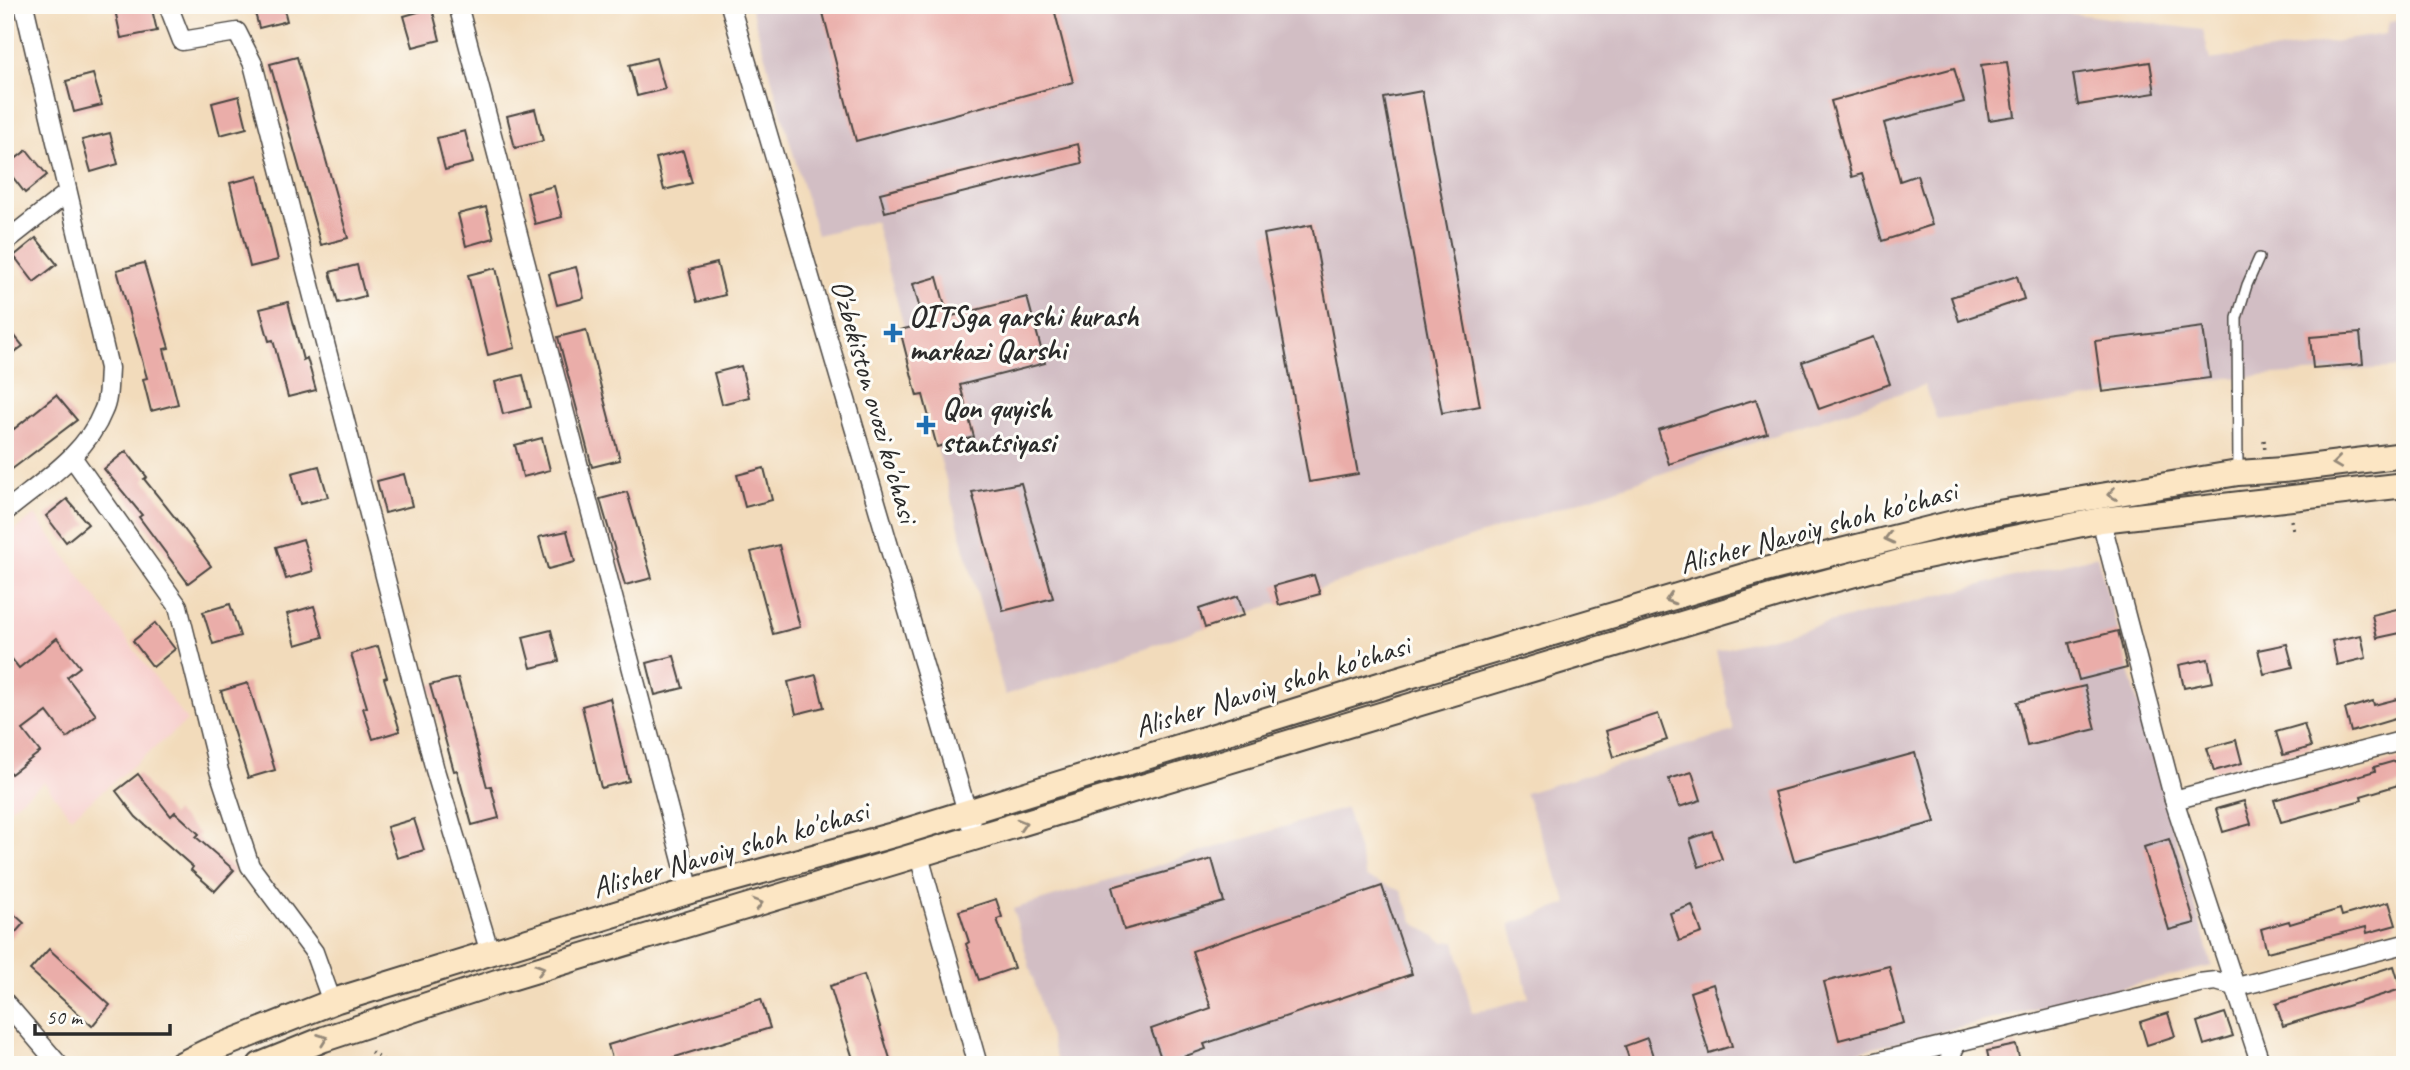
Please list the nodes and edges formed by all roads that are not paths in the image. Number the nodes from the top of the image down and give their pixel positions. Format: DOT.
graph roads {
  1 [pos="24,5"];
  2 [pos="168,5"];
  3 [pos="458,5"];
  4 [pos="730,5"];
  5 [pos="67,193"];
  6 [pos="5,242"];
  7 [pos="2259,258"];
  8 [pos="2405,455"];
  9 [pos="72,457"];
  10 [pos="2238,473"];
  11 [pos="2405,485"];
  12 [pos="5,512"];
  13 [pos="2101,520"];
  14 [pos="2405,740"];
  15 [pos="2174,800"];
  16 [pos="967,812"];
  17 [pos="911,830"];
  18 [pos="975,839"];
  19 [pos="919,856"];
  20 [pos="690,891"];
  21 [pos="2405,944"];
  22 [pos="490,953"];
  23 [pos="2237,988"];
  24 [pos="5,1002"];
  25 [pos="332,1002"];
  26 [pos="1957,1042"];
  27 [pos="59,1065"];
  28 [pos="180,1065"];
  29 [pos="260,1065"];
  30 [pos="978,1065"];
  31 [pos="1864,1065"];
  32 [pos="1947,1065"];
  33 [pos="2261,1065"];
  1 -- 5 [label="street"];
  2 -- 22 [label="street"];
  3 -- 20 [label="street"];
  4 -- 16 [label="street, O'zbekiston ovozi ko'chasi"];
  5 -- 6 [label="street"];
  5 -- 9 [label="street"];
  7 -- 10 [label="lane"];
  8 -- 10 [label="main road, Alisher Navoiy shoh ko'chasi, one-way"];
  9 -- 12 [label="street"];
  9 -- 25 [label="street"];
  10 -- 16 [label="main road, Alisher Navoiy shoh ko'chasi, one-way"];
  11 -- 13 [label="main road, Alisher Navoiy shoh ko'chasi"];
  13 -- 15 [label="street"];
  18 -- 13 [label="main road, Alisher Navoiy shoh ko'chasi, one-way"];
  14 -- 15 [label="street"];
  15 -- 23 [label="street"];
  16 -- 17 [label="main road, Alisher Navoiy shoh ko'chasi"];
  16 -- 18 [label="street, O'zbekiston ovozi ko'chasi"];
  17 -- 19 [label="main road"];
  17 -- 20 [label="main road, Alisher Navoiy shoh ko'chasi"];
  18 -- 19 [label="main road, Alisher Navoiy shoh ko'chasi"];
  29 -- 19 [label="main road, Alisher Navoiy shoh ko'chasi, one-way"];
  19 -- 30 [label="street"];
  20 -- 22 [label="main road, Alisher Navoiy shoh ko'chasi"];
  21 -- 23 [label="street"];
  22 -- 25 [label="main road, Alisher Navoiy shoh ko'chasi"];
  23 -- 26 [label="street"];
  23 -- 33 [label="street"];
  24 -- 27 [label="street"];
  25 -- 28 [label="main road, Alisher Navoiy shoh ko'chasi"];
  26 -- 31 [label="street"];
  26 -- 32 [label="street"];
}
